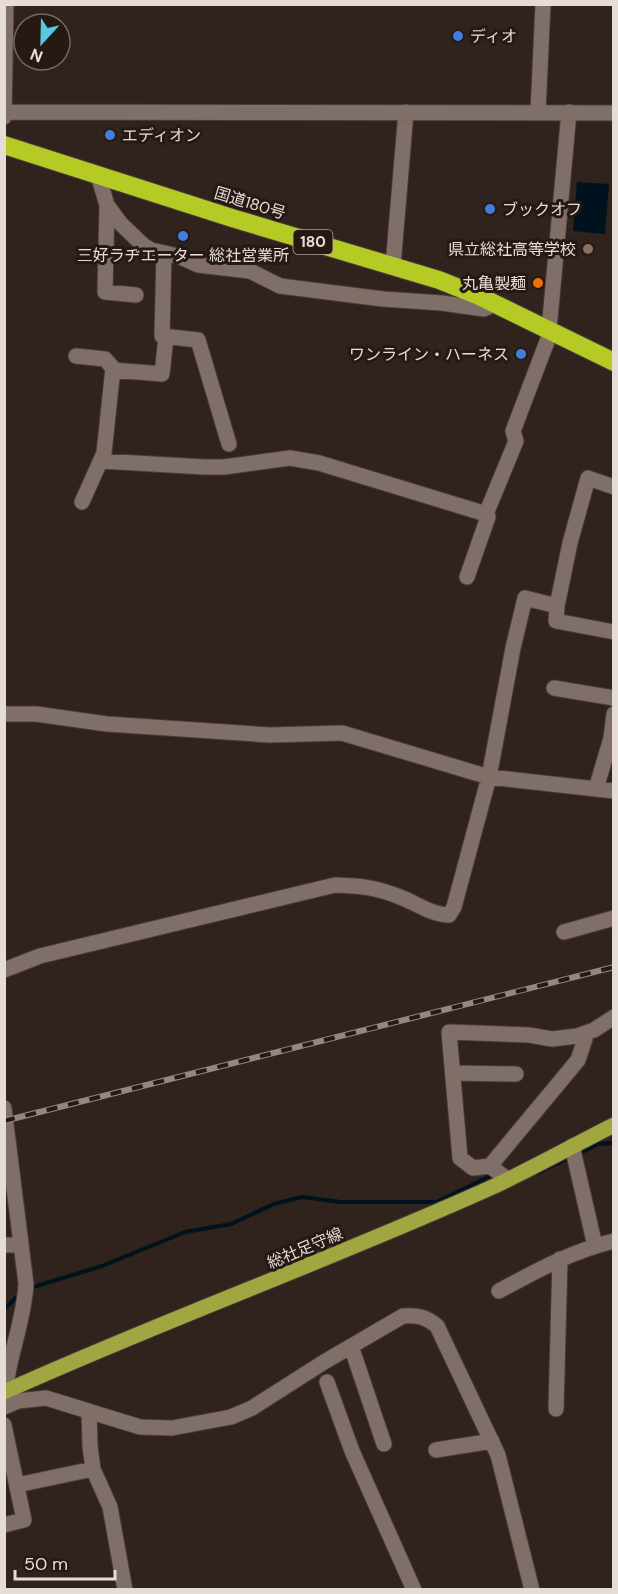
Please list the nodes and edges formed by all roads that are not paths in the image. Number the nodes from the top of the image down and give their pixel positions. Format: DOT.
graph roads {
  1 [pos="6,4"];
  2 [pos="543,4"];
  3 [pos="406,112"];
  4 [pos="538,112"];
  5 [pos="569,112"];
  6 [pos="614,113"];
  7 [pos="5,115"];
  8 [pos="4,145"];
  9 [pos="98,175"];
  10 [pos="108,205"];
  11 [pos="164,253"];
  12 [pos="393,266"];
  13 [pos="136,295"];
  14 [pos="495,304"];
  15 [pos="550,330"];
  16 [pos="166,337"];
  17 [pos="76,356"];
  18 [pos="614,362"];
  19 [pos="113,370"];
  20 [pos="229,444"];
  21 [pos="101,461"];
  22 [pos="614,487"];
  23 [pos="82,502"];
  24 [pos="486,514"];
  25 [pos="466,577"];
  26 [pos="557,606"];
  27 [pos="614,632"];
  28 [pos="554,688"];
  29 [pos="614,698"];
  30 [pos="4,714"];
  31 [pos="614,714"];
  32 [pos="489,777"];
  33 [pos="596,789"];
  34 [pos="614,791"];
  35 [pos="614,918"];
  36 [pos="564,932"];
  37 [pos="4,970"];
  38 [pos="614,1017"];
  39 [pos="587,1033"];
  40 [pos="453,1073"];
  41 [pos="516,1074"];
  42 [pos="4,1108"];
  43 [pos="614,1113"];
  44 [pos="614,1118"];
  45 [pos="614,1125"];
  46 [pos="572,1146"];
  47 [pos="490,1166"];
  48 [pos="507,1179"];
  49 [pos="614,1241"];
  50 [pos="4,1245"];
  51 [pos="21,1245"];
  52 [pos="595,1246"];
  53 [pos="560,1260"];
  54 [pos="499,1291"];
  55 [pos="351,1346"];
  56 [pos="327,1382"];
  57 [pos="5,1392"];
  58 [pos="4,1407"];
  59 [pos="556,1409"];
  60 [pos="88,1411"];
  61 [pos="4,1425"];
  62 [pos="492,1441"];
  63 [pos="384,1444"];
  64 [pos="436,1450"];
  65 [pos="93,1469"];
  66 [pos="17,1485"];
  67 [pos="4,1525"];
  68 [pos="124,1590"];
  69 [pos="414,1590"];
  70 [pos="532,1590"];
  1 -- 7 [label="street"];
  2 -- 4 [label="street"];
  3 -- 4 [label="street"];
  3 -- 7 [label="street"];
  3 -- 12 [label="street"];
  4 -- 5 [label="street"];
  5 -- 6 [label="street"];
  5 -- 15 [label="street"];
  8 -- 9 [label="highway, 国道180号 / 180"];
  9 -- 10 [label="street"];
  9 -- 12 [label="highway, 国道180号 / 180"];
  10 -- 11 [label="street"];
  10 -- 13 [label="street"];
  11 -- 14 [label="street"];
  11 -- 16 [label="street"];
  12 -- 14 [label="highway, 国道180号 / 180"];
  14 -- 15 [label="highway, 国道180号 / 180"];
  15 -- 18 [label="highway, 国道180号 / 180"];
  15 -- 24 [label="street"];
  16 -- 19 [label="street"];
  16 -- 20 [label="street"];
  17 -- 19 [label="street"];
  19 -- 21 [label="street"];
  21 -- 23 [label="street"];
  21 -- 24 [label="street"];
  22 -- 26 [label="street"];
  24 -- 25 [label="street"];
  26 -- 27 [label="street"];
  26 -- 32 [label="street"];
  28 -- 29 [label="street"];
  30 -- 32 [label="street"];
  31 -- 33 [label="street"];
  32 -- 33 [label="street"];
  32 -- 37 [label="street"];
  33 -- 34 [label="street"];
  35 -- 36 [label="street"];
  38 -- 39 [label="street"];
  39 -- 40 [label="street"];
  39 -- 47 [label="street"];
  40 -- 41 [label="street"];
  40 -- 47 [label="street"];
  42 -- 51 [label="street"];
  43 -- 44 [label="street"];
  45 -- 46 [label="main road, 総社足守線"];
  46 -- 48 [label="main road, 総社足守線"];
  46 -- 52 [label="street"];
  47 -- 48 [label="street"];
  48 -- 57 [label="main road, 総社足守線"];
  49 -- 52 [label="street"];
  50 -- 51 [label="street"];
  51 -- 57 [label="street"];
  52 -- 53 [label="street"];
  53 -- 54 [label="street"];
  53 -- 59 [label="street"];
  55 -- 60 [label="street"];
  55 -- 62 [label="street"];
  55 -- 63 [label="street"];
  56 -- 69 [label="street"];
  58 -- 60 [label="street"];
  60 -- 65 [label="street"];
  61 -- 66 [label="street"];
  62 -- 64 [label="street"];
  62 -- 70 [label="street"];
  65 -- 66 [label="street"];
  65 -- 68 [label="street"];
  66 -- 67 [label="street"];
}
